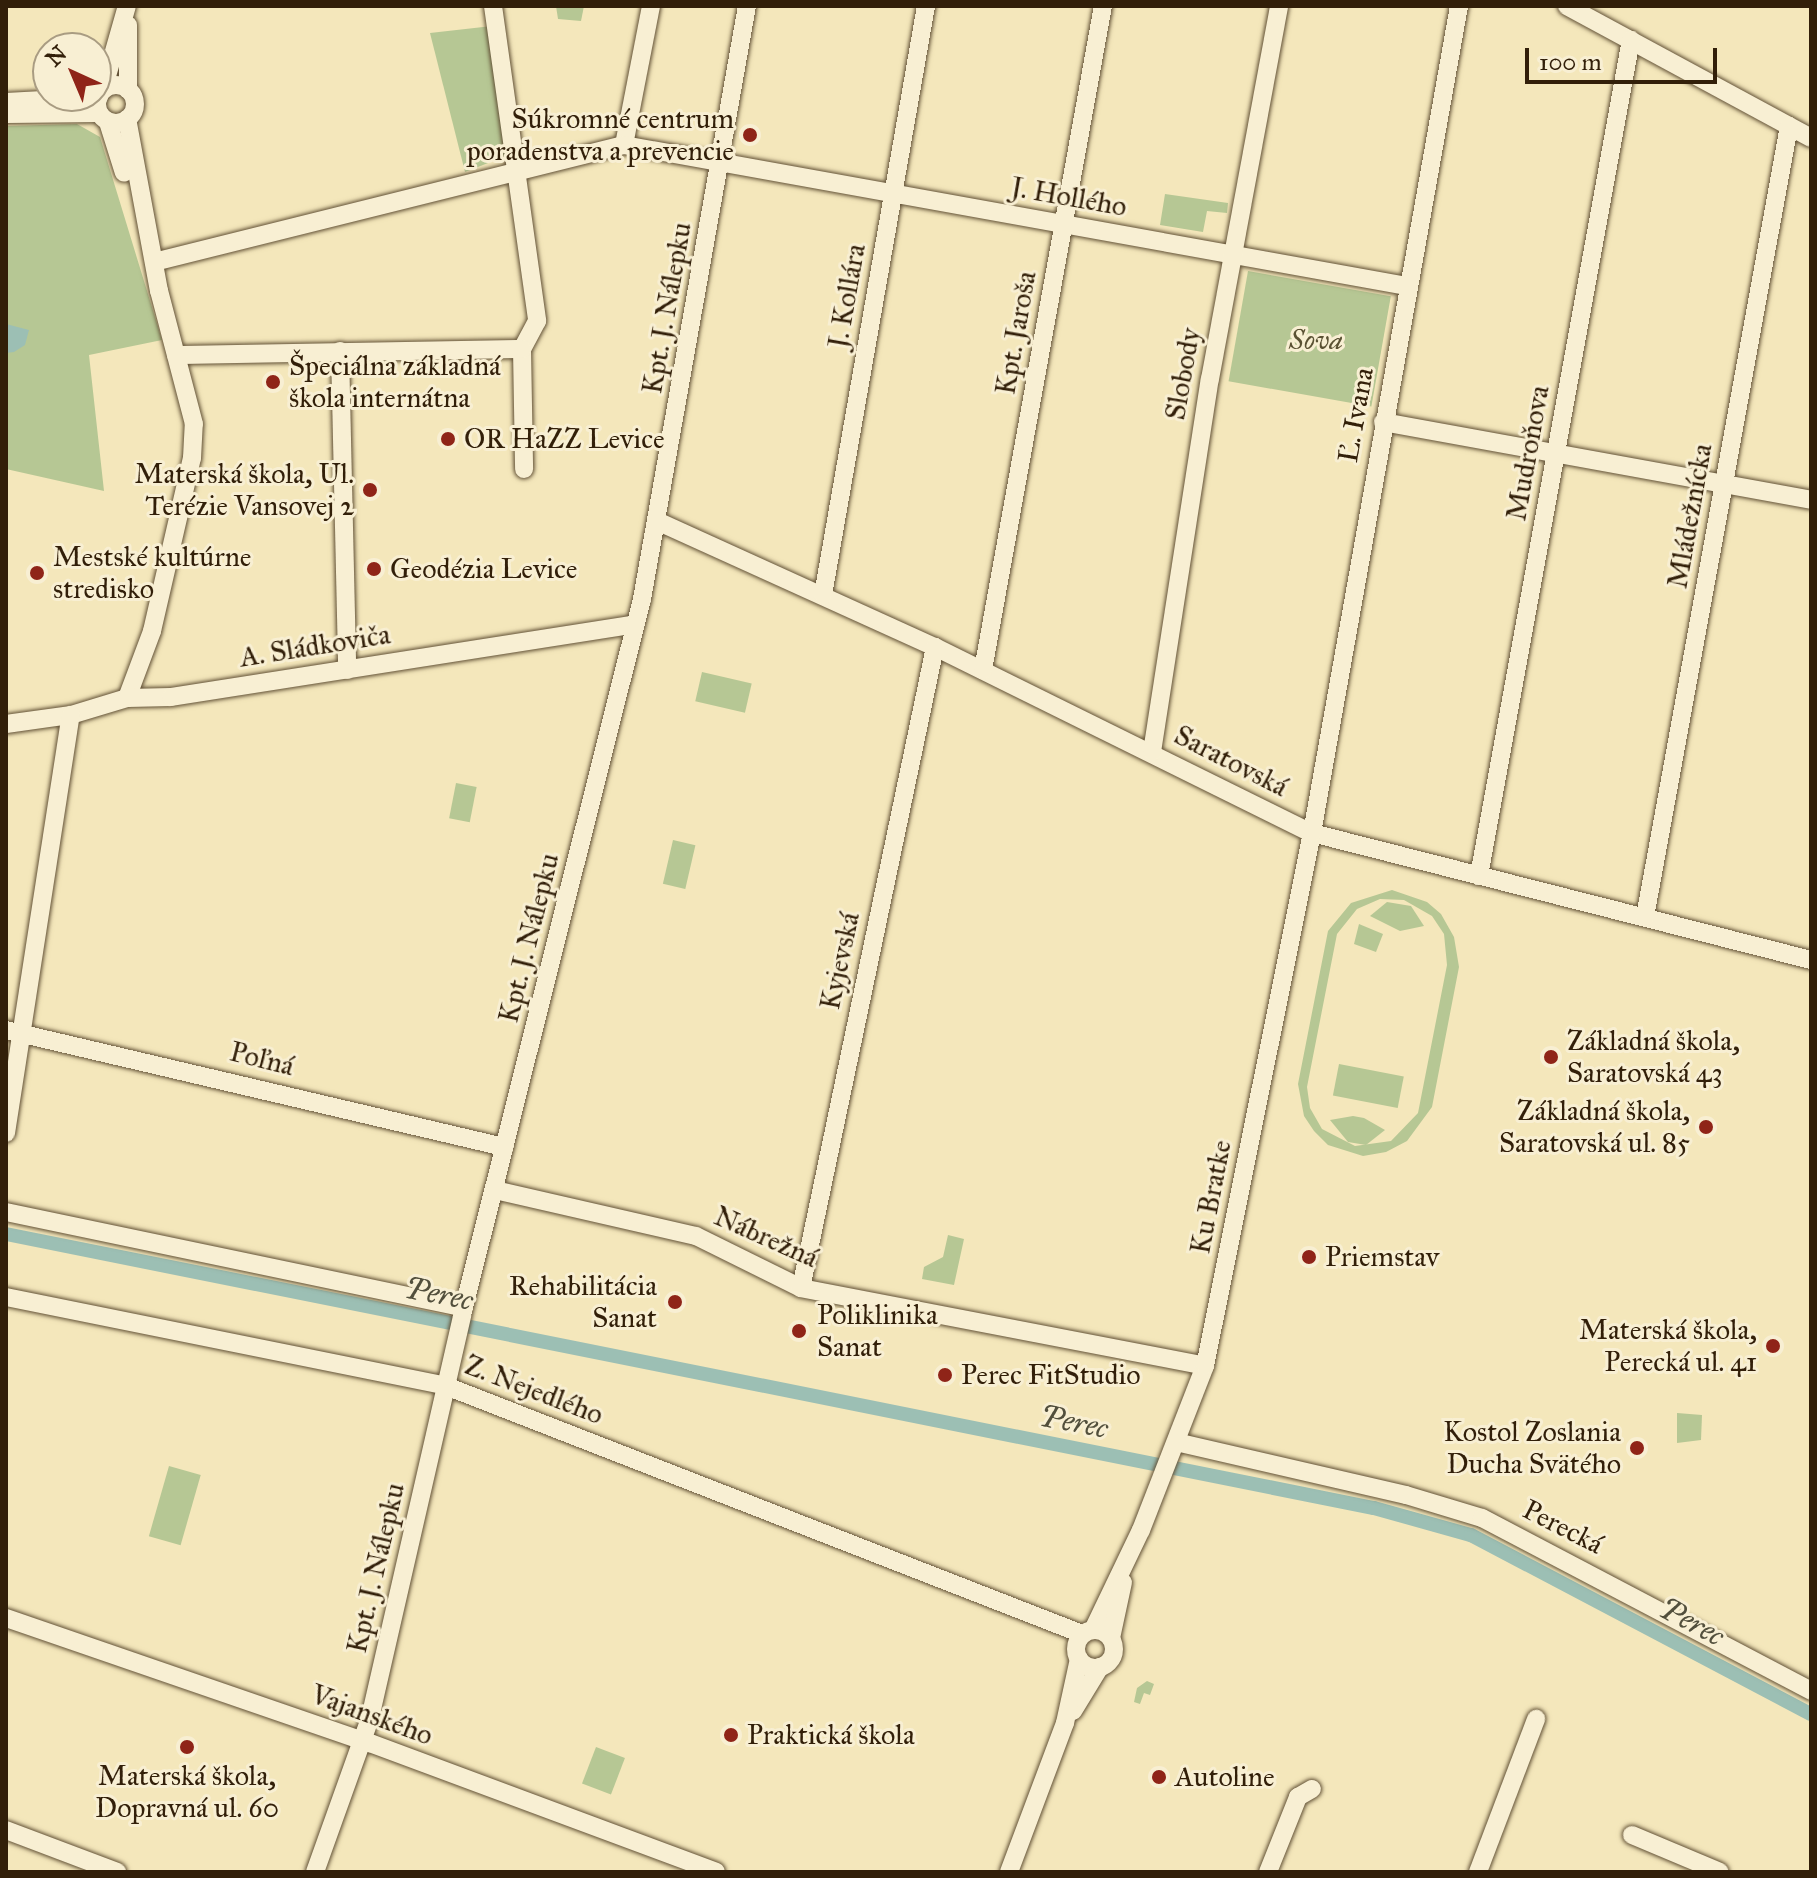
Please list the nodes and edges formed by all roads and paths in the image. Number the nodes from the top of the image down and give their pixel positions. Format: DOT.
graph roads {
  1 [pos="128,6"];
  2 [pos="493,6"];
  3 [pos="651,6"];
  4 [pos="747,6"];
  5 [pos="926,6"];
  6 [pos="1103,6"];
  7 [pos="1279,6"];
  8 [pos="1459,6"];
  9 [pos="1567,6"];
  10 [pos="1631,40"];
  11 [pos="112,84"];
  12 [pos="128,90"];
  13 [pos="112,100"];
  14 [pos="6,102"];
  15 [pos="32,104"];
  16 [pos="112,108"];
  17 [pos="40,112"];
  18 [pos="108,112"];
  19 [pos="6,114"];
  20 [pos="1789,126"];
  21 [pos="1811,138"];
  22 [pos="624,145"];
  23 [pos="720,163"];
  24 [pos="516,172"];
  25 [pos="893,194"];
  26 [pos="1064,225"];
  27 [pos="1232,253"];
  28 [pos="154,262"];
  29 [pos="1407,286"];
  30 [pos="522,349"];
  31 [pos="340,351"];
  32 [pos="176,355"];
  33 [pos="1383,422"];
  34 [pos="1557,454"];
  35 [pos="524,469"];
  36 [pos="1724,484"];
  37 [pos="1811,500"];
  38 [pos="659,522"];
  39 [pos="823,595"];
  40 [pos="635,624"];
  41 [pos="935,647"];
  42 [pos="347,670"];
  43 [pos="983,670"];
  44 [pos="127,698"];
  45 [pos="67,716"];
  46 [pos="6,724"];
  47 [pos="1152,752"];
  48 [pos="1312,833"];
  49 [pos="1479,876"];
  50 [pos="1645,917"];
  51 [pos="1811,960"];
  52 [pos="14,1032"];
  53 [pos="6,1133"];
  54 [pos="504,1147"];
  55 [pos="495,1190"];
  56 [pos="6,1212"];
  57 [pos="801,1288"];
  58 [pos="6,1297"];
  59 [pos="462,1318"];
  60 [pos="1205,1366"];
  61 [pos="446,1386"];
  62 [pos="1170,1458"];
  63 [pos="1128,1560"];
  64 [pos="6,1618"];
  65 [pos="1111,1638"];
  66 [pos="1083,1643"];
  67 [pos="1100,1667"];
  68 [pos="1811,1691"];
  69 [pos="1536,1719"];
  70 [pos="1065,1723"];
  71 [pos="364,1741"];
  72 [pos="1312,1789"];
  73 [pos="6,1830"];
  74 [pos="1632,1835"];
  75 [pos="117,1872"];
  76 [pos="315,1872"];
  77 [pos="716,1872"];
  78 [pos="1009,1872"];
  79 [pos="1268,1872"];
  80 [pos="1478,1872"];
  81 [pos="1720,1872"];
  1 -- 11 [label="street"];
  1 -- 12 [label="street"];
  2 -- 24 [label="street"];
  3 -- 22 [label="street"];
  4 -- 23 [label="street, Kpt. J. Nálepku"];
  5 -- 25 [label="street, J. Kollára"];
  6 -- 26 [label="street, Kpt. Jaroša"];
  7 -- 27 [label="street, Slobody"];
  8 -- 29 [label="street, Ľ. Ivana"];
  9 -- 10 [label="street"];
  10 -- 20 [label="street"];
  10 -- 34 [label="street, Mudroňova"];
  12 -- 13 [label="street"];
  12 -- 16 [label="street"];
  14 -- 15 [label="street"];
  17 -- 19 [label="street"];
  18 -- 28 [label="street"];
  20 -- 21 [label="street"];
  20 -- 36 [label="street, Mládežnícka"];
  22 -- 23 [label="street, J. Hollého"];
  22 -- 24 [label="street"];
  23 -- 25 [label="street, J. Hollého"];
  23 -- 38 [label="street, Kpt. J. Nálepku"];
  24 -- 28 [label="street"];
  24 -- 30 [label="street"];
  25 -- 26 [label="street, J. Hollého"];
  25 -- 39 [label="street, J. Kollára"];
  26 -- 27 [label="street, J. Hollého"];
  26 -- 43 [label="street, Kpt. Jaroša"];
  27 -- 29 [label="street, J. Hollého"];
  27 -- 47 [label="street, Slobody"];
  28 -- 32 [label="street"];
  29 -- 33 [label="street, Ľ. Ivana"];
  30 -- 31 [label="street"];
  30 -- 35 [label="street"];
  31 -- 32 [label="street"];
  31 -- 42 [label="street"];
  32 -- 44 [label="street"];
  33 -- 34 [label="street"];
  33 -- 48 [label="street, Ľ. Ivana"];
  34 -- 36 [label="street"];
  34 -- 49 [label="street, Mudroňova"];
  36 -- 37 [label="street"];
  36 -- 50 [label="street, Mládežnícka"];
  38 -- 39 [label="street, Saratovská"];
  38 -- 40 [label="street, Kpt. J. Nálepku"];
  39 -- 41 [label="street, Saratovská"];
  40 -- 42 [label="street, A. Sládkoviča"];
  40 -- 54 [label="street, Kpt. J. Nálepku"];
  41 -- 43 [label="street, Saratovská"];
  41 -- 57 [label="street, Kyjevská"];
  42 -- 44 [label="street, A. Sládkoviča"];
  43 -- 47 [label="street, Saratovská"];
  44 -- 45 [label="street, A. Sládkoviča"];
  45 -- 46 [label="street, A. Sládkoviča"];
  45 -- 52 [label="street"];
  47 -- 48 [label="street, Saratovská"];
  48 -- 49 [label="street, Saratovská"];
  48 -- 60 [label="street, Ku Bratke"];
  49 -- 50 [label="street, Saratovská"];
  50 -- 51 [label="street, Saratovská"];
  52 -- 53 [label="street"];
  52 -- 54 [label="street, Poľná"];
  54 -- 55 [label="street, Kpt. J. Nálepku"];
  55 -- 57 [label="street, Nábrežná"];
  55 -- 59 [label="street, Kpt. J. Nálepku"];
  56 -- 59 [label="street, Z. Nejedlého"];
  57 -- 60 [label="street, Nábrežná"];
  58 -- 61 [label="street, Z. Nejedlého"];
  59 -- 61 [label="street, Kpt. J. Nálepku"];
  60 -- 62 [label="street, Ku Bratke"];
  61 -- 66 [label="street, Z. Nejedlého"];
  61 -- 71 [label="street, Kpt. J. Nálepku"];
  62 -- 63 [label="street, Ku Bratke"];
  62 -- 68 [label="street, Perecká"];
  63 -- 65 [label="street, Ku Bratke"];
  63 -- 66 [label="street, Ku Bratke"];
  64 -- 71 [label="street, Vajanského"];
  65 -- 66 [label="street"];
  65 -- 67 [label="street, Ku Bratke"];
  66 -- 67 [label="street"];
  66 -- 70 [label="street, Ku Bratke"];
  67 -- 70 [label="street, Ku Bratke"];
  69 -- 80 [label="street"];
  70 -- 78 [label="street, Ku Bratke"];
  71 -- 76 [label="street, Kpt. J. Nálepku"];
  71 -- 77 [label="street, Vajanského"];
  72 -- 79 [label="street"];
  73 -- 75 [label="street"];
  74 -- 81 [label="street"];
}
